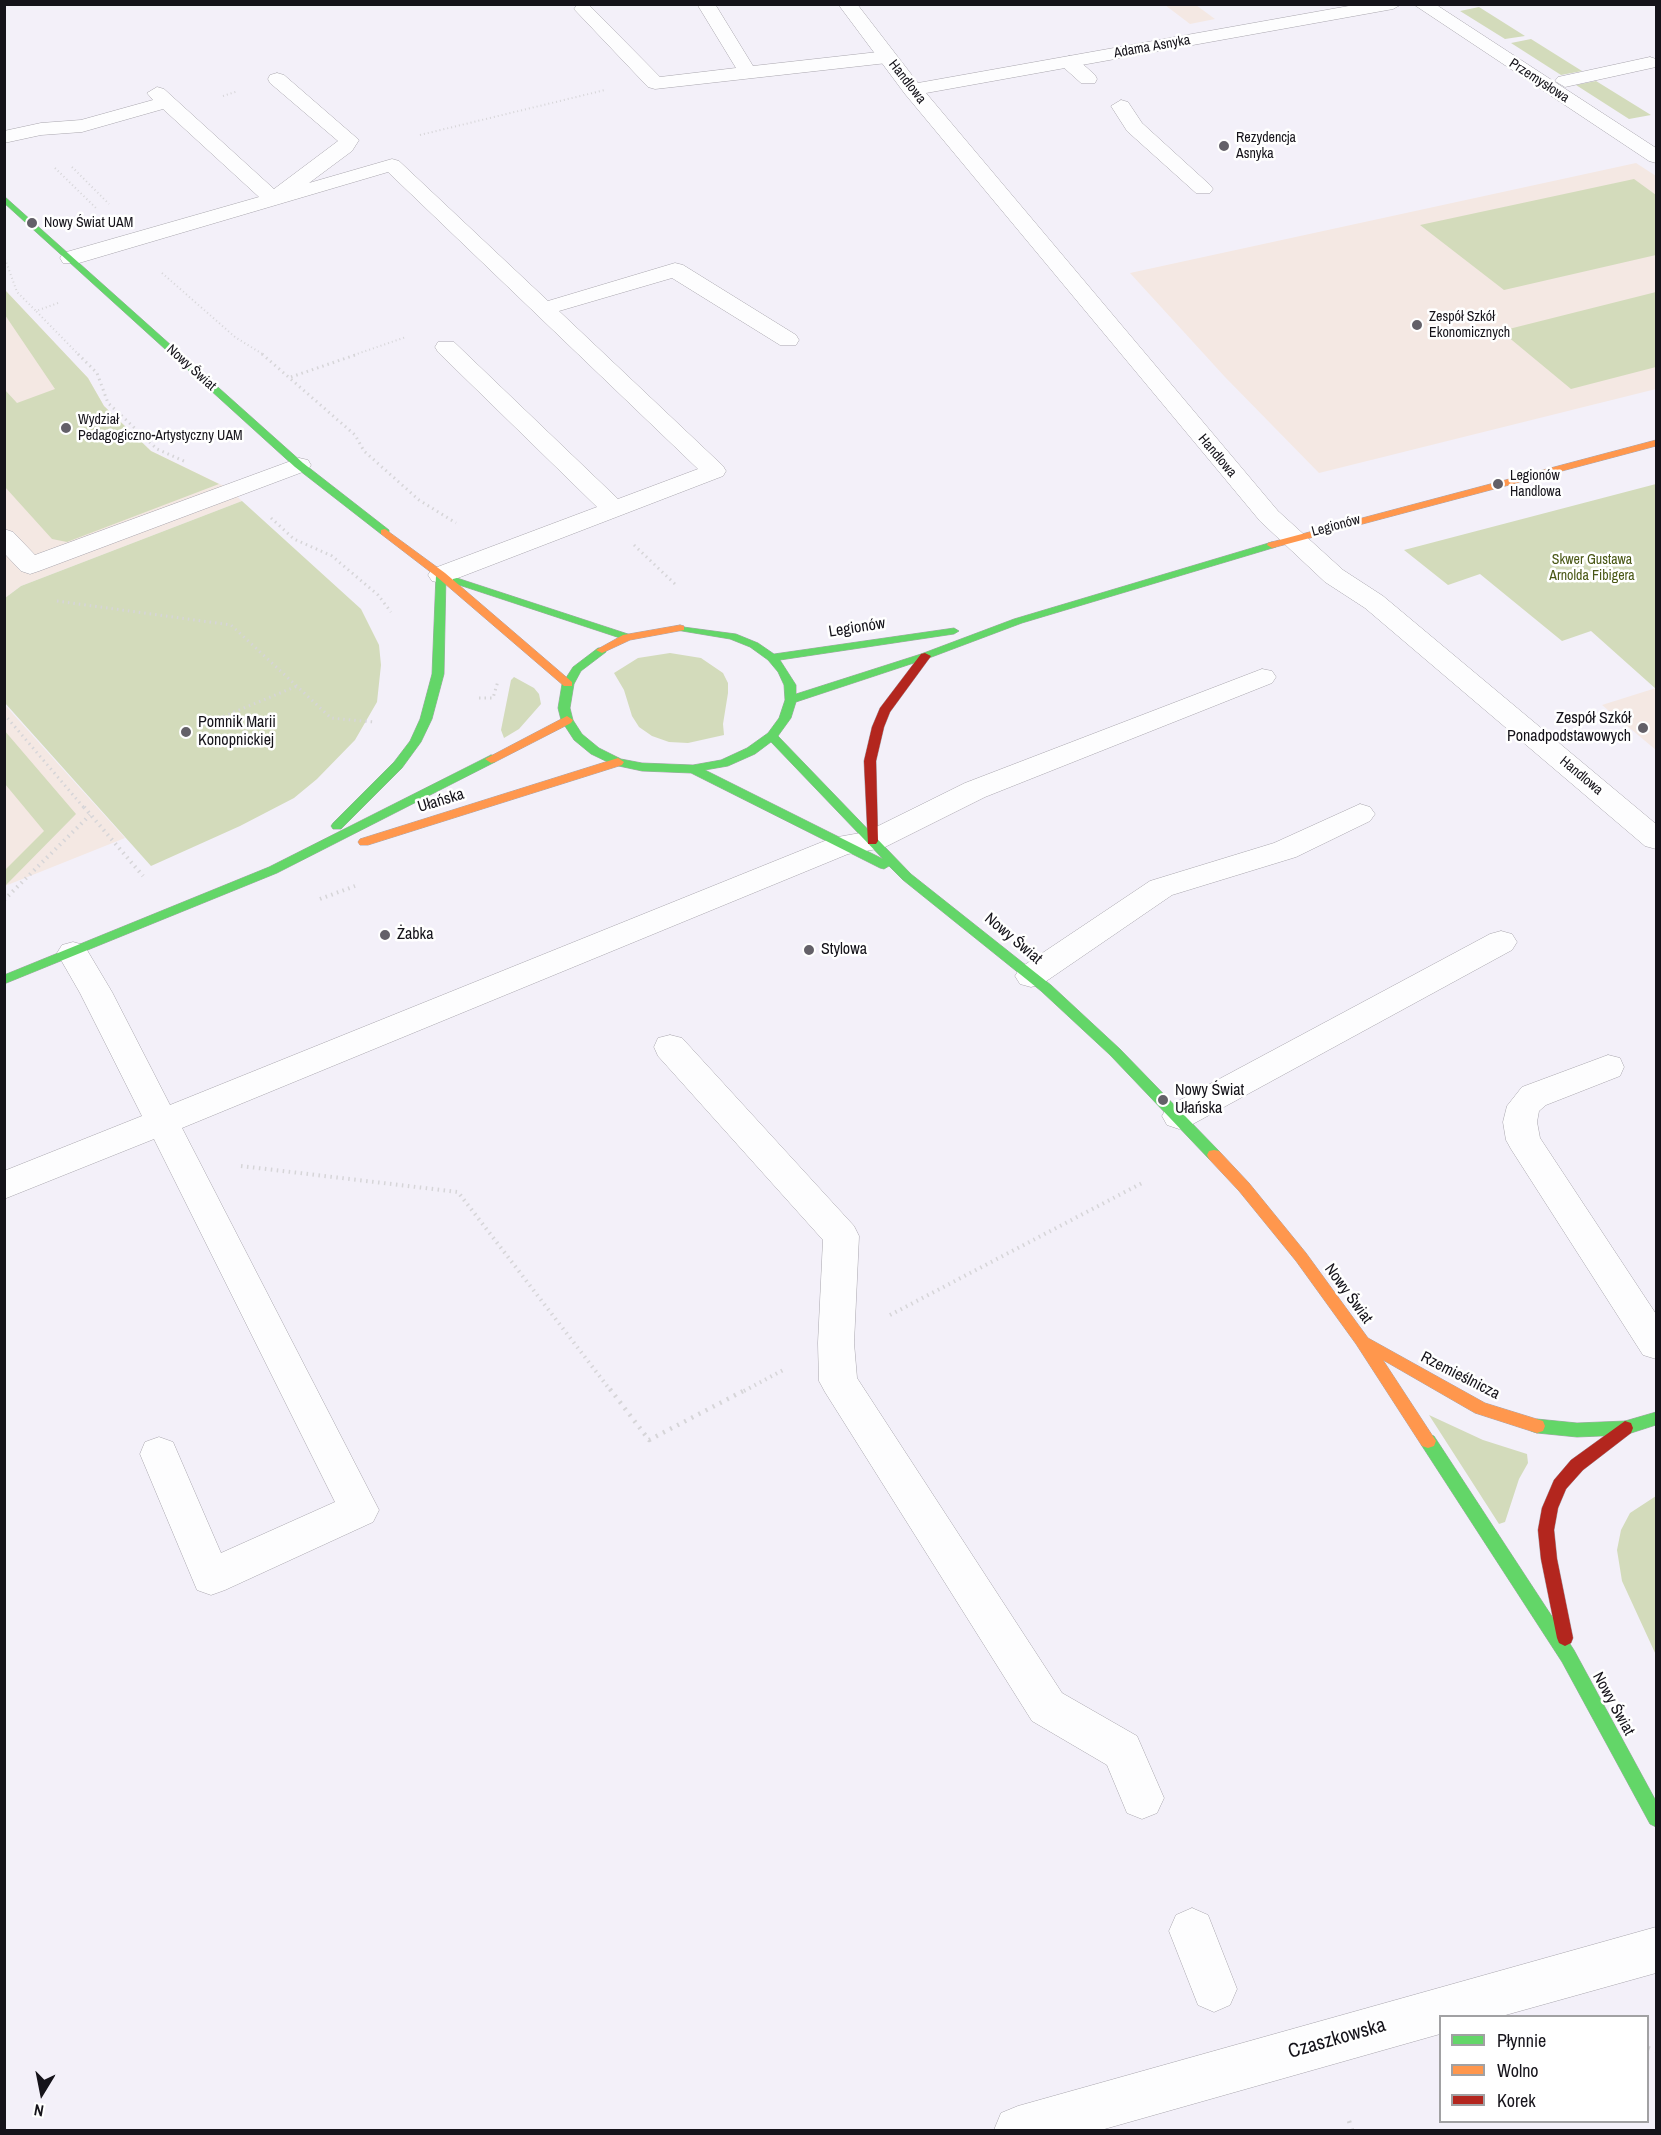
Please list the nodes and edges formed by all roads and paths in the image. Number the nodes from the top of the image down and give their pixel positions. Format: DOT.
graph roads {
  1 [pos="706,4"];
  2 [pos="847,4"];
  3 [pos="1392,4"];
  4 [pos="1422,4"];
  5 [pos="583,9"];
  6 [pos="887,57"];
  7 [pos="1069,62"];
  8 [pos="1650,63"];
  9 [pos="748,73"];
  10 [pos="277,79"];
  11 [pos="651,79"];
  12 [pos="1088,79"];
  13 [pos="1565,81"];
  14 [pos="912,90"];
  15 [pos="1121,106"];
  16 [pos="4,137"];
  17 [pos="410,137"];
  18 [pos="1656,157"];
  19 [pos="51,164"];
  20 [pos="1203,189"];
  21 [pos="4,198"];
  22 [pos="273,199"];
  23 [pos="124,243"];
  24 [pos="4,258"];
  25 [pos="71,258"];
  26 [pos="543,309"];
  27 [pos="36,311"];
  28 [pos="788,340"];
  29 [pos="446,347"];
  30 [pos="1656,443"];
  31 [pos="299,465"];
  32 [pos="607,512"];
  33 [pos="4,537"];
  34 [pos="1291,539"];
  35 [pos="503,551"];
  36 [pos="441,575"];
  37 [pos="679,588"];
  38 [pos="56,601"];
  39 [pos="1018,621"];
  40 [pos="627,637"];
  41 [pos="925,656"];
  42 [pos="772,658"];
  43 [pos="1263,677"];
  44 [pos="568,684"];
  45 [pos="297,686"];
  46 [pos="790,699"];
  47 [pos="4,714"];
  48 [pos="567,720"];
  49 [pos="378,722"];
  50 [pos="198,727"];
  51 [pos="772,736"];
  52 [pos="618,762"];
  53 [pos="693,769"];
  54 [pos="1360,814"];
  55 [pos="90,815"];
  56 [pos="1656,839"];
  57 [pos="857,843"];
  58 [pos="273,870"];
  59 [pos="907,877"];
  60 [pos="145,878"];
  61 [pos="4,900"];
  62 [pos="1501,942"];
  63 [pos="73,953"];
  64 [pos="1031,976"];
  65 [pos="4,980"];
  66 [pos="670,1047"];
  67 [pos="1608,1067"];
  68 [pos="199,1107"];
  69 [pos="1179,1116"];
  70 [pos="163,1122"];
  71 [pos="1144,1182"];
  72 [pos="4,1186"];
  73 [pos="1361,1340"];
  74 [pos="836,1343"];
  75 [pos="1656,1344"];
  76 [pos="1656,1419"];
  77 [pos="1625,1428"];
  78 [pos="159,1454"];
  79 [pos="1568,1656"];
  80 [pos="1142,1798"];
  81 [pos="1656,1818"];
  82 [pos="1192,1931"];
  83 [pos="1656,1950"];
  84 [pos="1214,1989"];
  85 [pos="1349,2121"];
  86 [pos="1018,2130"];
  87 [pos="1352,2130"];
  1 -- 9 [label="street"];
  2 -- 6 [label="street, Handlowa"];
  3 -- 7 [label="street, Adama Asnyka"];
  4 -- 18 [label="street, Przemysłowa"];
  5 -- 11 [label="street"];
  6 -- 9 [label="street"];
  6 -- 14 [label="street, Handlowa"];
  7 -- 12 [label="street"];
  7 -- 14 [label="street, Adama Asnyka"];
  8 -- 13 [label="street"];
  9 -- 11 [label="street"];
  10 -- 22 [label="street"];
  11 -- 17 [label="path"];
  14 -- 34 [label="street, Handlowa"];
  15 -- 20 [label="street"];
  16 -- 22 [label="street"];
  19 -- 23 [label="path"];
  21 -- 25 [label="street, Nowy Świat"];
  22 -- 23 [label="street"];
  22 -- 26 [label="street"];
  23 -- 25 [label="street"];
  23 -- 35 [label="path"];
  24 -- 27 [label="path"];
  25 -- 31 [label="street, Nowy Świat"];
  26 -- 28 [label="street"];
  26 -- 32 [label="street"];
  29 -- 32 [label="street"];
  30 -- 34 [label="street, Legionów"];
  31 -- 33 [label="street"];
  31 -- 36 [label="street, Nowy Świat"];
  32 -- 35 [label="street"];
  32 -- 37 [label="path"];
  34 -- 39 [label="street, Legionów"];
  34 -- 56 [label="street, Handlowa"];
  35 -- 36 [label="street"];
  36 -- 40 [label="street, Nowy Świat"];
  36 -- 44 [label="street, Nowy Świat"];
  36 -- 58 [label="street"];
  38 -- 45 [label="path"];
  39 -- 41 [label="street, Legionów"];
  39 -- 42 [label="street, Legionów"];
  40 -- 42 [label="street"];
  40 -- 44 [label="street"];
  41 -- 46 [label="street, Legionów"];
  41 -- 57 [label="street"];
  42 -- 46 [label="street"];
  43 -- 57 [label="street"];
  44 -- 48 [label="street"];
  45 -- 49 [label="path"];
  45 -- 50 [label="path"];
  46 -- 51 [label="street"];
  47 -- 55 [label="path"];
  48 -- 52 [label="street"];
  48 -- 58 [label="street, Ułańska"];
  51 -- 53 [label="street"];
  51 -- 57 [label="street, Nowy Świat"];
  52 -- 53 [label="street"];
  52 -- 58 [label="street, Ułańska"];
  53 -- 57 [label="street, Nowy Świat"];
  54 -- 64 [label="street"];
  55 -- 60 [label="path"];
  55 -- 61 [label="path"];
  57 -- 59 [label="street, Nowy Świat"];
  57 -- 59 [label="street, Nowy Świat"];
  57 -- 68 [label="street"];
  58 -- 63 [label="street, Ułańska"];
  59 -- 64 [label="street, Nowy Świat"];
  62 -- 69 [label="street"];
  63 -- 65 [label="street, Ułańska"];
  63 -- 70 [label="street"];
  64 -- 69 [label="street, Nowy Świat"];
  66 -- 74 [label="street"];
  67 -- 75 [label="street"];
  68 -- 70 [label="street"];
  68 -- 74 [label="path"];
  69 -- 73 [label="street, Nowy Świat"];
  70 -- 72 [label="street"];
  70 -- 78 [label="street"];
  71 -- 74 [label="path"];
  73 -- 77 [label="street, Rzemieślnicza"];
  73 -- 79 [label="street, Nowy Świat"];
  74 -- 80 [label="street"];
  76 -- 77 [label="street, Rzemieślnicza"];
  77 -- 79 [label="street"];
  79 -- 81 [label="street, Nowy Świat"];
  82 -- 84 [label="street"];
  83 -- 86 [label="street, Czaszkowska"];
  85 -- 87 [label="path"];
}
